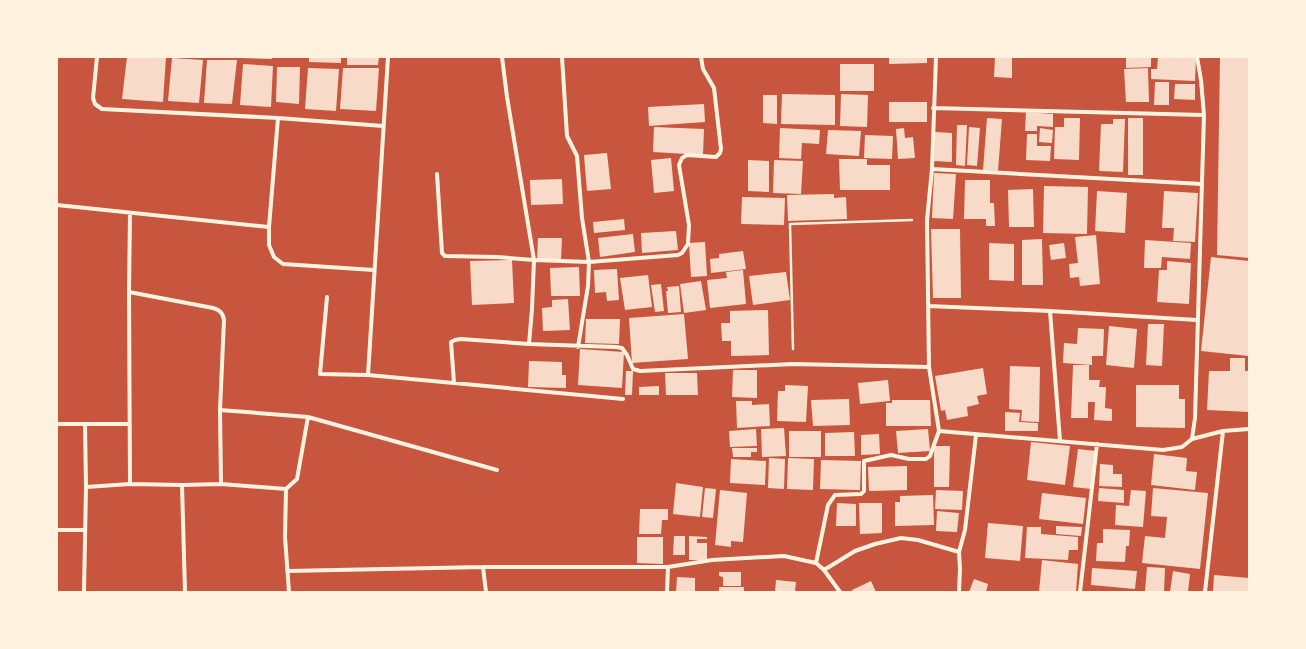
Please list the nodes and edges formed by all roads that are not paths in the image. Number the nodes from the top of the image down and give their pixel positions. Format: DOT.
graph roads {
  1 [pos="97,57"];
  2 [pos="388,57"];
  3 [pos="502,57"];
  4 [pos="562,57"];
  5 [pos="701,57"];
  6 [pos="936,57"];
  7 [pos="1197,57"];
  8 [pos="933,108"];
  9 [pos="1204,115"];
  10 [pos="278,118"];
  11 [pos="383,126"];
  12 [pos="932,169"];
  13 [pos="437,174"];
  14 [pos="1202,184"];
  15 [pos="57,205"];
  16 [pos="130,213"];
  17 [pos="269,227"];
  18 [pos="534,260"];
  19 [pos="589,262"];
  20 [pos="374,270"];
  21 [pos="129,292"];
  22 [pos="326,297"];
  23 [pos="928,306"];
  24 [pos="1050,311"];
  25 [pos="1198,320"];
  26 [pos="529,344"];
  27 [pos="578,347"];
  28 [pos="929,367"];
  29 [pos="368,375"];
  30 [pos="454,383"];
  31 [pos="623,399"];
  32 [pos="220,410"];
  33 [pos="308,417"];
  34 [pos="57,424"];
  35 [pos="85,424"];
  36 [pos="129,424"];
  37 [pos="1249,430"];
  38 [pos="939,431"];
  39 [pos="1223,431"];
  40 [pos="976,435"];
  41 [pos="1192,439"];
  42 [pos="1060,441"];
  43 [pos="1097,444"];
  44 [pos="497,470"];
  45 [pos="130,484"];
  46 [pos="221,484"];
  47 [pos="182,485"];
  48 [pos="86,487"];
  49 [pos="286,489"];
  50 [pos="57,530"];
  51 [pos="84,530"];
  52 [pos="959,552"];
  53 [pos="816,563"];
  54 [pos="483,567"];
  55 [pos="668,567"];
  56 [pos="824,570"];
  57 [pos="287,571"];
  58 [pos="84,592"];
  59 [pos="185,592"];
  60 [pos="289,592"];
  61 [pos="486,592"];
  62 [pos="667,592"];
  63 [pos="840,592"];
  64 [pos="959,592"];
  65 [pos="1080,592"];
  66 [pos="1205,592"];
  1 -- 10 [label="street"];
  2 -- 11 [label="street"];
  3 -- 18 [label="street"];
  4 -- 19 [label="street"];
  5 -- 19 [label="street"];
  6 -- 8 [label="street"];
  7 -- 9 [label="street"];
  8 -- 9 [label="street"];
  8 -- 12 [label="street"];
  9 -- 14 [label="street"];
  10 -- 11 [label="street"];
  10 -- 17 [label="street"];
  11 -- 20 [label="street"];
  12 -- 14 [label="street"];
  12 -- 23 [label="street"];
  13 -- 18 [label="street"];
  14 -- 25 [label="street"];
  15 -- 16 [label="street"];
  16 -- 17 [label="street"];
  16 -- 21 [label="street"];
  17 -- 20 [label="street"];
  18 -- 19 [label="street"];
  18 -- 26 [label="street"];
  19 -- 27 [label="street"];
  20 -- 29 [label="street"];
  21 -- 32 [label="street"];
  21 -- 36 [label="street"];
  22 -- 29 [label="street"];
  23 -- 24 [label="street"];
  23 -- 28 [label="street"];
  24 -- 25 [label="street"];
  24 -- 42 [label="street"];
  25 -- 41 [label="street"];
  26 -- 27 [label="street"];
  26 -- 30 [label="street"];
  27 -- 28 [label="street"];
  28 -- 38 [label="street"];
  29 -- 30 [label="street"];
  30 -- 31 [label="street"];
  32 -- 33 [label="street"];
  32 -- 46 [label="street"];
  33 -- 44 [label="street"];
  33 -- 49 [label="street"];
  34 -- 35 [label="street"];
  35 -- 36 [label="street"];
  35 -- 48 [label="street"];
  36 -- 45 [label="street"];
  37 -- 39 [label="street"];
  38 -- 40 [label="street"];
  38 -- 53 [label="street"];
  39 -- 41 [label="street"];
  39 -- 66 [label="street"];
  40 -- 42 [label="street"];
  40 -- 52 [label="street"];
  41 -- 43 [label="street"];
  42 -- 43 [label="street"];
  43 -- 65 [label="street"];
  45 -- 47 [label="street"];
  45 -- 48 [label="street"];
  46 -- 47 [label="street"];
  46 -- 49 [label="street"];
  47 -- 59 [label="street"];
  48 -- 51 [label="street"];
  49 -- 57 [label="street"];
  50 -- 51 [label="street"];
  51 -- 58 [label="street"];
  52 -- 56 [label="street"];
  52 -- 64 [label="street"];
  53 -- 55 [label="street"];
  53 -- 56 [label="street"];
  54 -- 55 [label="street"];
  54 -- 57 [label="street"];
  54 -- 61 [label="street"];
  55 -- 62 [label="street"];
  56 -- 63 [label="street"];
  57 -- 60 [label="street"];
}
